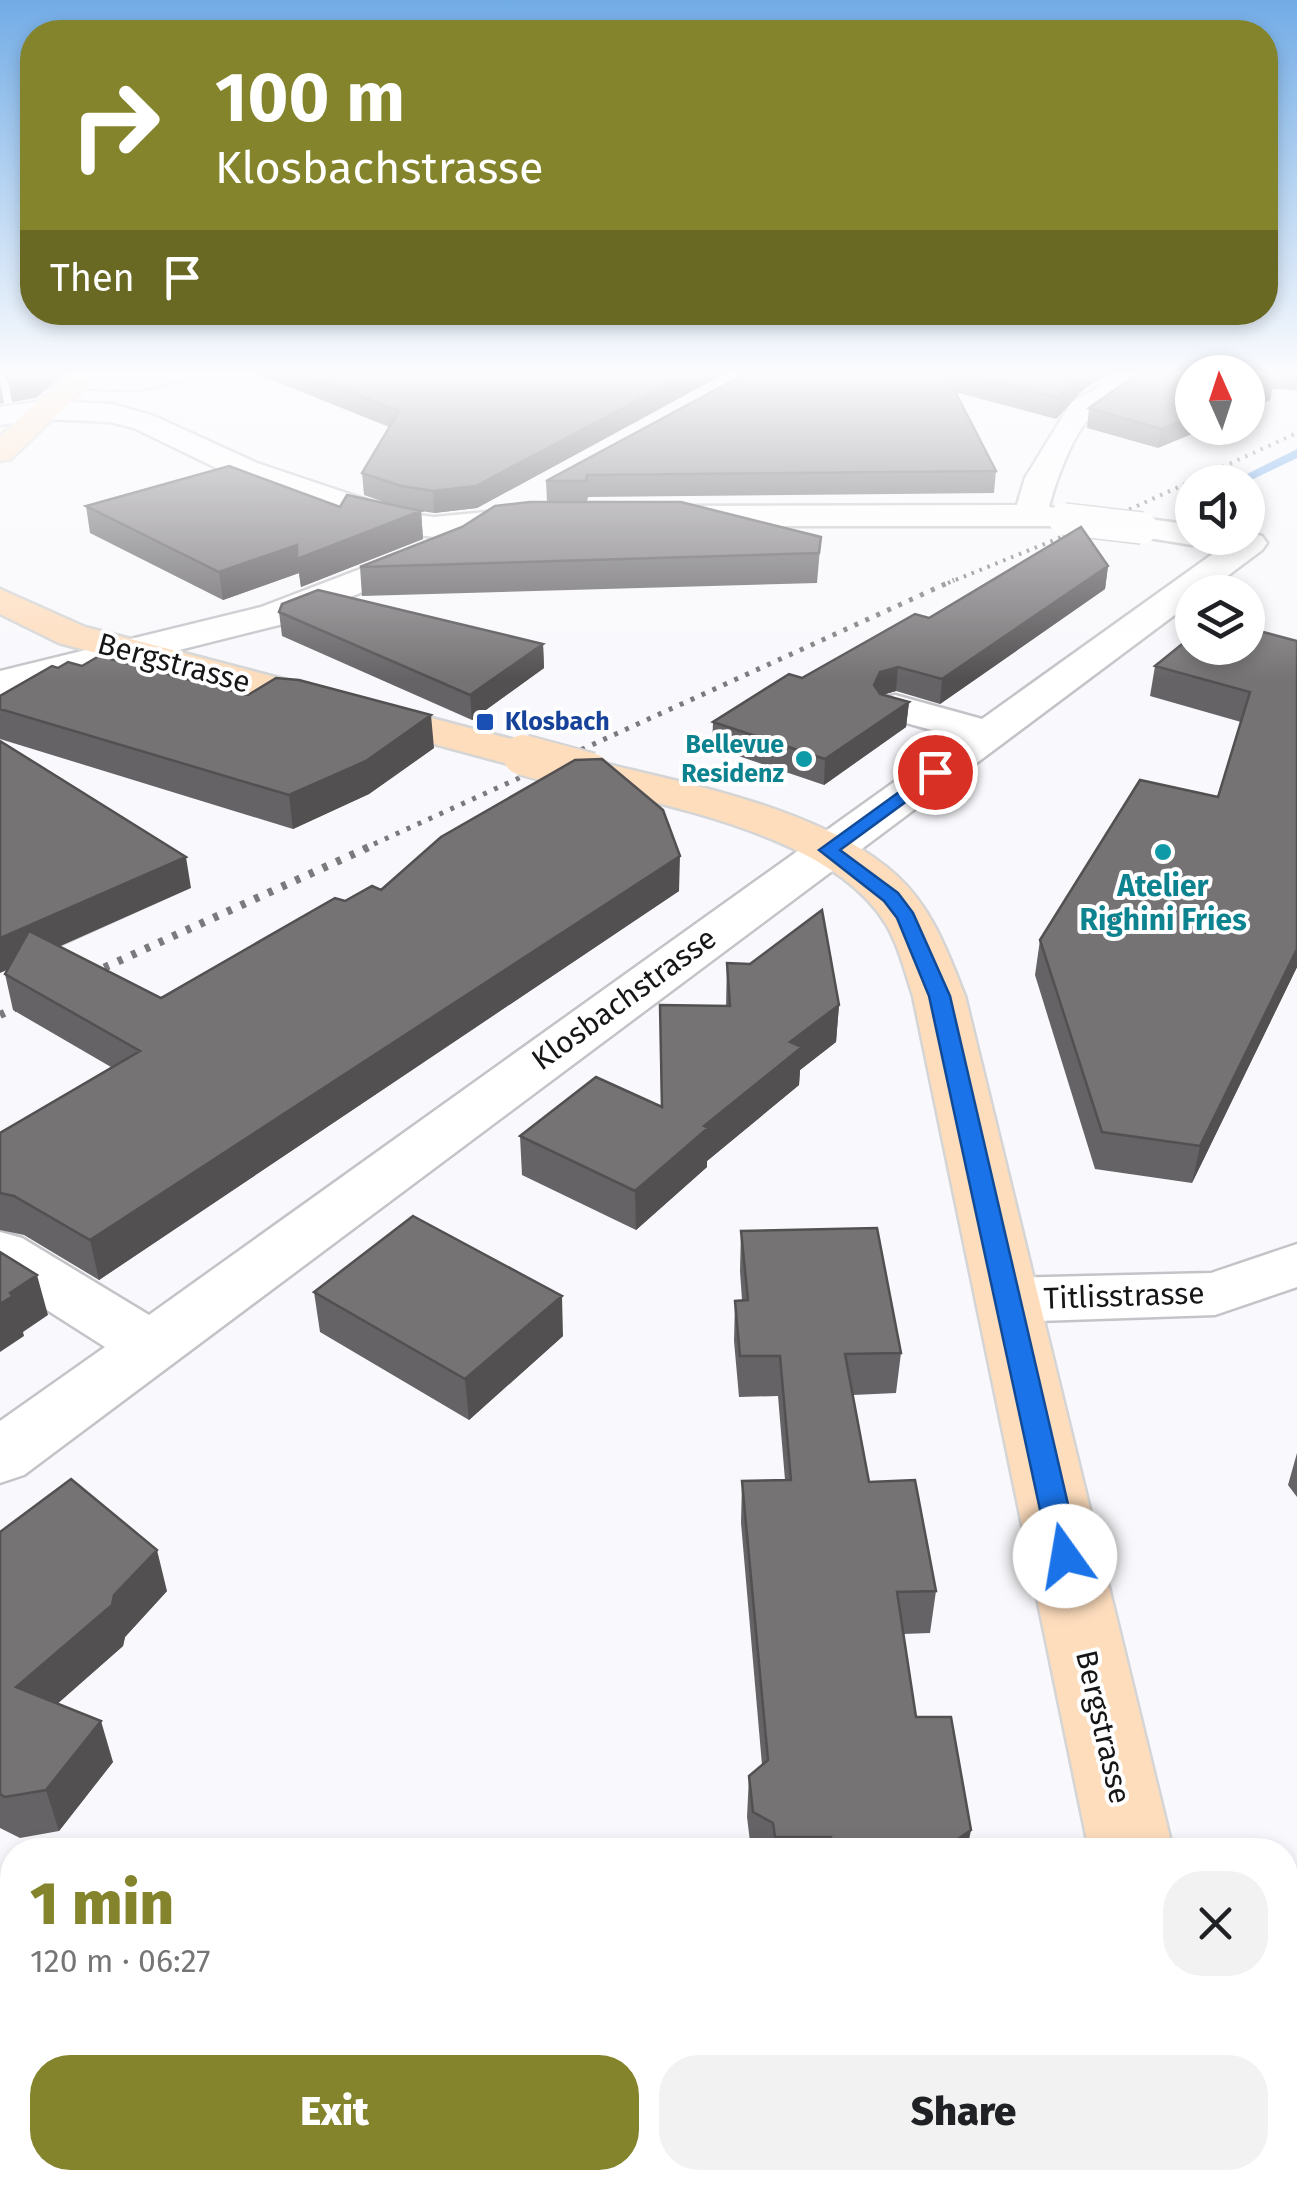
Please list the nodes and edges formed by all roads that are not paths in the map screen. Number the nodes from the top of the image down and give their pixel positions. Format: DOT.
graph roads {
  1 [pos="264,476"];
  2 [pos="1041,476"];
  3 [pos="542,488"];
  4 [pos="569,516"];
  5 [pos="627,516"];
  6 [pos="1047,517"];
  7 [pos="492,520"];
  8 [pos="1175,533"];
  9 [pos="1230,555"];
  10 [pos="0,600"];
  11 [pos="131,652"];
  12 [pos="0,683"];
  13 [pos="895,708"];
  14 [pos="988,733"];
  15 [pos="828,850"];
  16 [pos="0,1252"];
  17 [pos="1297,1265"];
  18 [pos="1007,1300"];
  19 [pos="152,1346"];
  20 [pos="0,1457"];
  21 [pos="1127,1838"];
  1 -- 7 [label="street"];
  2 -- 6 [label="street"];
  3 -- 7 [label="street"];
  4 -- 7 [label="street"];
  5 -- 6 [label="street"];
  6 -- 8 [label="street, bridge"];
  7 -- 11 [label="street"];
  9 -- 14 [label="street, Klosbachstrasse"];
  10 -- 11 [label="main road, Bergstrasse"];
  11 -- 12 [label="street"];
  11 -- 15 [label="main road, Bergstrasse, bridge"];
  13 -- 14 [label="street"];
  14 -- 15 [label="street, Klosbachstrasse"];
  15 -- 18 [label="main road, Bergstrasse"];
  15 -- 19 [label="street, Klosbachstrasse"];
  16 -- 19 [label="street"];
  17 -- 18 [label="street, Titlisstrasse"];
  18 -- 21 [label="main road, Bergstrasse"];
  19 -- 20 [label="street, Klosbachstrasse"];
}
